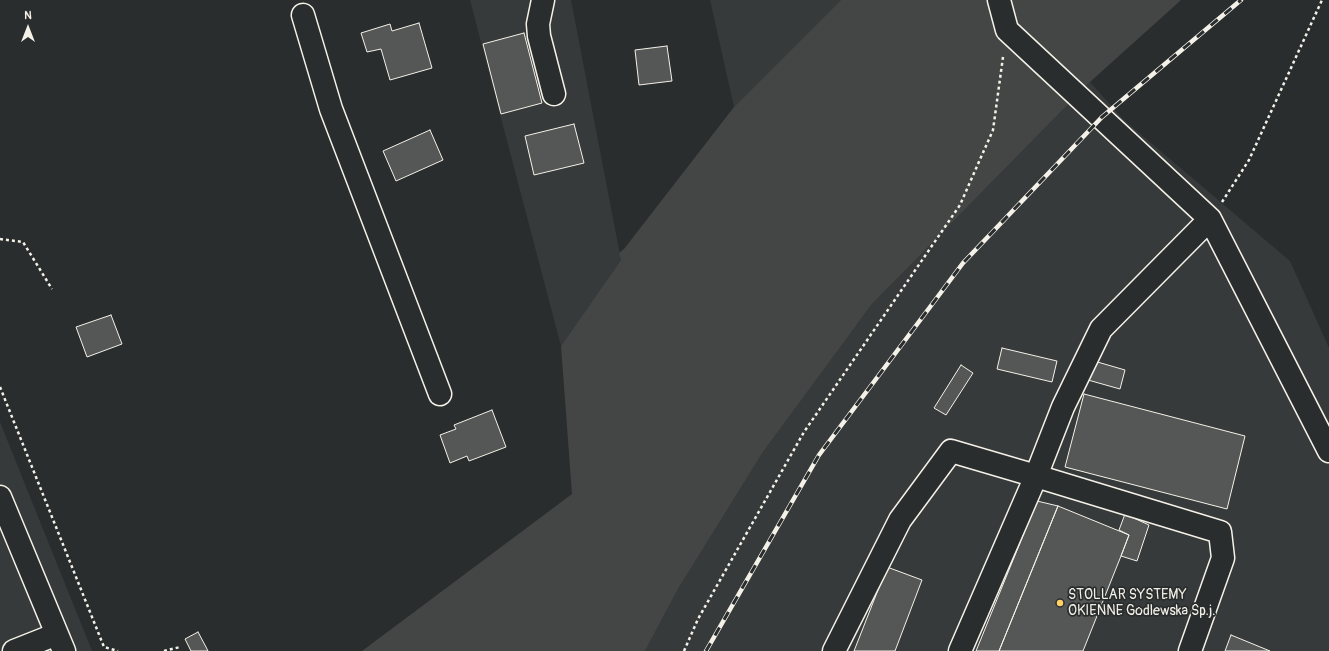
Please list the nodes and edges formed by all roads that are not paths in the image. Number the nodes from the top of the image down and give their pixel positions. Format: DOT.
graph roads {
  1 [pos="543,0"];
  2 [pos="999,0"];
  3 [pos="304,15"];
  4 [pos="554,94"];
  5 [pos="1210,219"];
  6 [pos="440,394"];
  7 [pos="1329,451"];
  8 [pos="1036,476"];
  9 [pos="0,497"];
  10 [pos="61,642"];
  11 [pos="14,651"];
  12 [pos="834,651"];
  13 [pos="960,651"];
  14 [pos="1190,651"];
  1 -- 4 [label="street"];
  2 -- 5 [label="street"];
  3 -- 6 [label="street"];
  5 -- 7 [label="street"];
  5 -- 8 [label="street"];
  8 -- 12 [label="street"];
  8 -- 13 [label="street"];
  8 -- 14 [label="street"];
  9 -- 10 [label="street"];
  10 -- 11 [label="street"];
}
